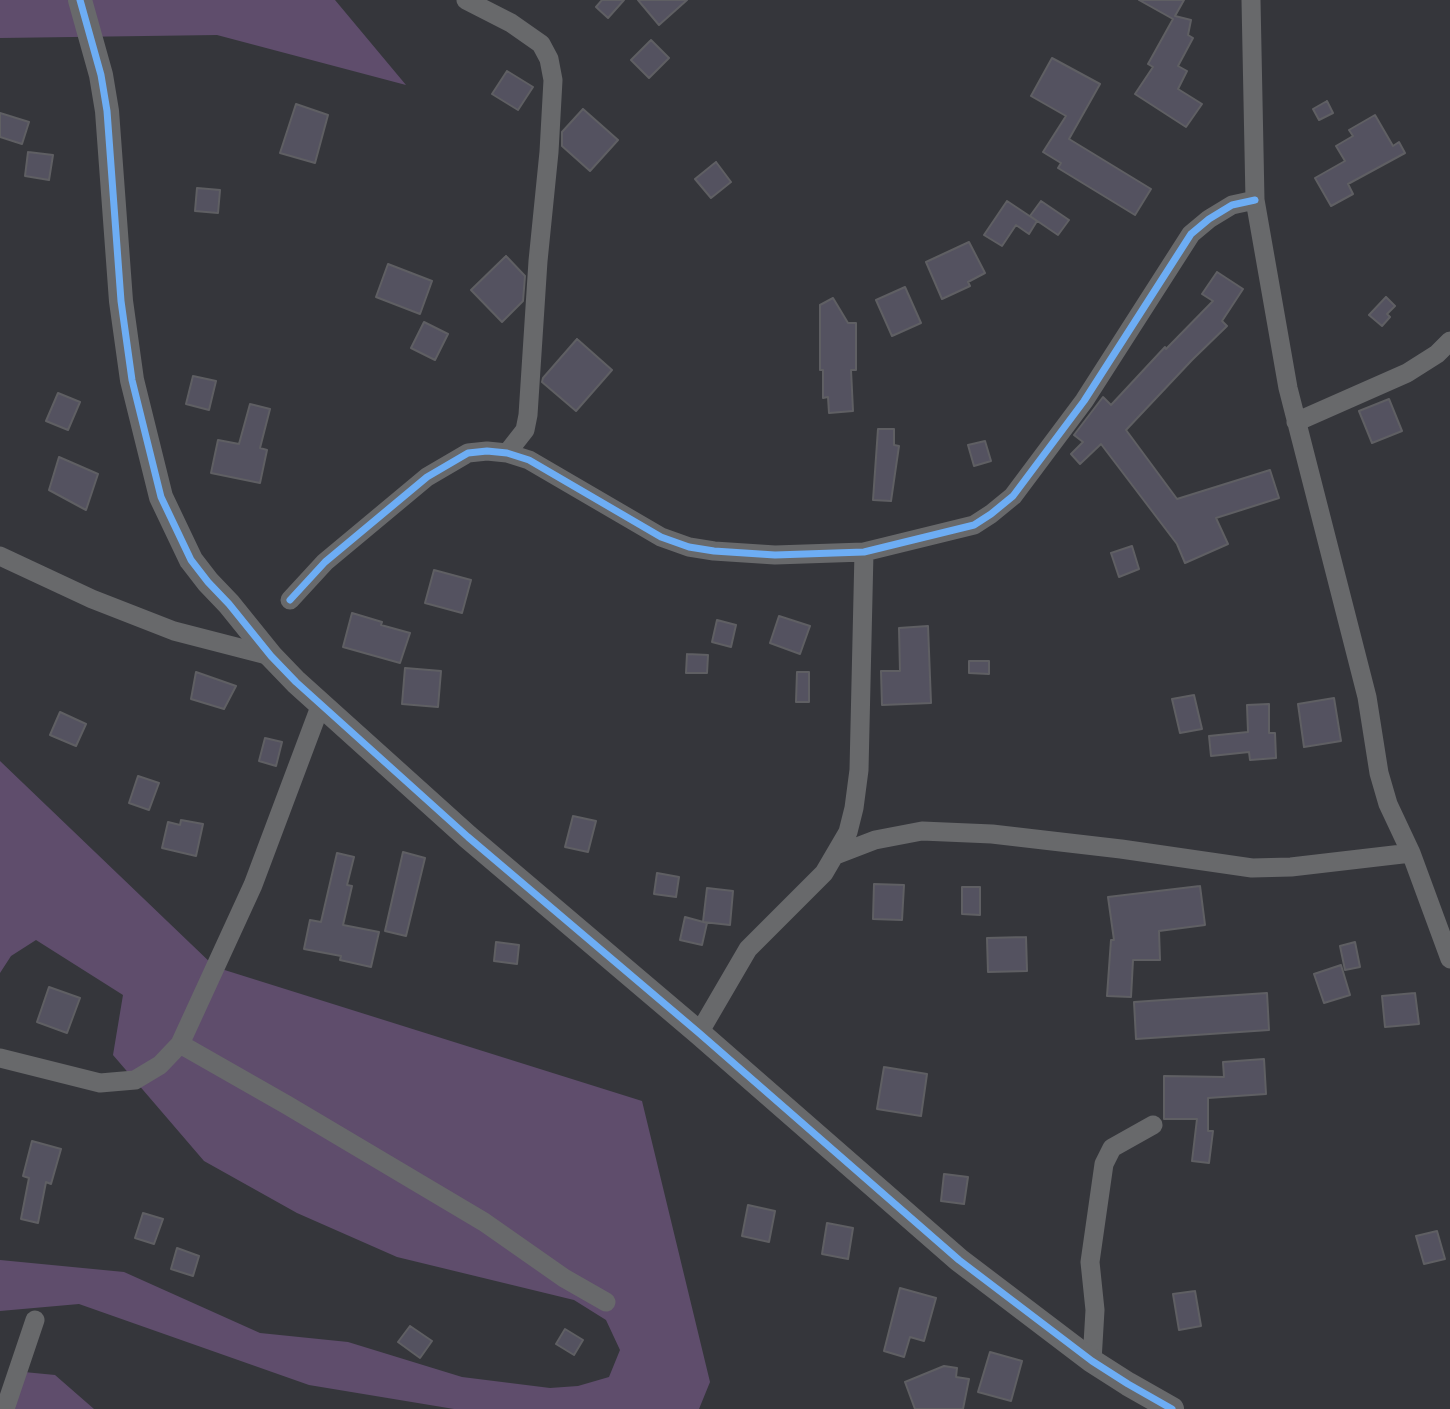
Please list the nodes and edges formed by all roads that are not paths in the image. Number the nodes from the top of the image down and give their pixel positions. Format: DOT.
graph roads {
  1 [pos="80,0"];
  2 [pos="466,0"];
  3 [pos="1251,0"];
  4 [pos="1255,200"];
  5 [pos="1450,341"];
  6 [pos="1296,422"];
  7 [pos="507,453"];
  8 [pos="864,552"];
  9 [pos="0,556"];
  10 [pos="290,600"];
  11 [pos="271,656"];
  12 [pos="321,704"];
  13 [pos="1411,853"];
  14 [pos="836,855"];
  15 [pos="1450,959"];
  16 [pos="699,1033"];
  17 [pos="180,1044"];
  18 [pos="0,1058"];
  19 [pos="1153,1125"];
  20 [pos="606,1302"];
  21 [pos="35,1320"];
  22 [pos="1093,1361"];
  23 [pos="5,1409"];
  24 [pos="1172,1409"];
  1 -- 11 [label="street"];
  2 -- 7 [label="street"];
  3 -- 4 [label="street"];
  4 -- 6 [label="street"];
  4 -- 8 [label="street"];
  5 -- 6 [label="street"];
  6 -- 13 [label="street"];
  7 -- 8 [label="street"];
  7 -- 10 [label="street"];
  8 -- 14 [label="street"];
  9 -- 11 [label="street"];
  11 -- 12 [label="street"];
  12 -- 16 [label="street"];
  12 -- 17 [label="street"];
  13 -- 14 [label="street"];
  13 -- 15 [label="street"];
  14 -- 16 [label="street"];
  16 -- 22 [label="street"];
  17 -- 18 [label="street"];
  17 -- 20 [label="street"];
  19 -- 22 [label="street"];
  21 -- 23 [label="street"];
  22 -- 24 [label="street"];
}
